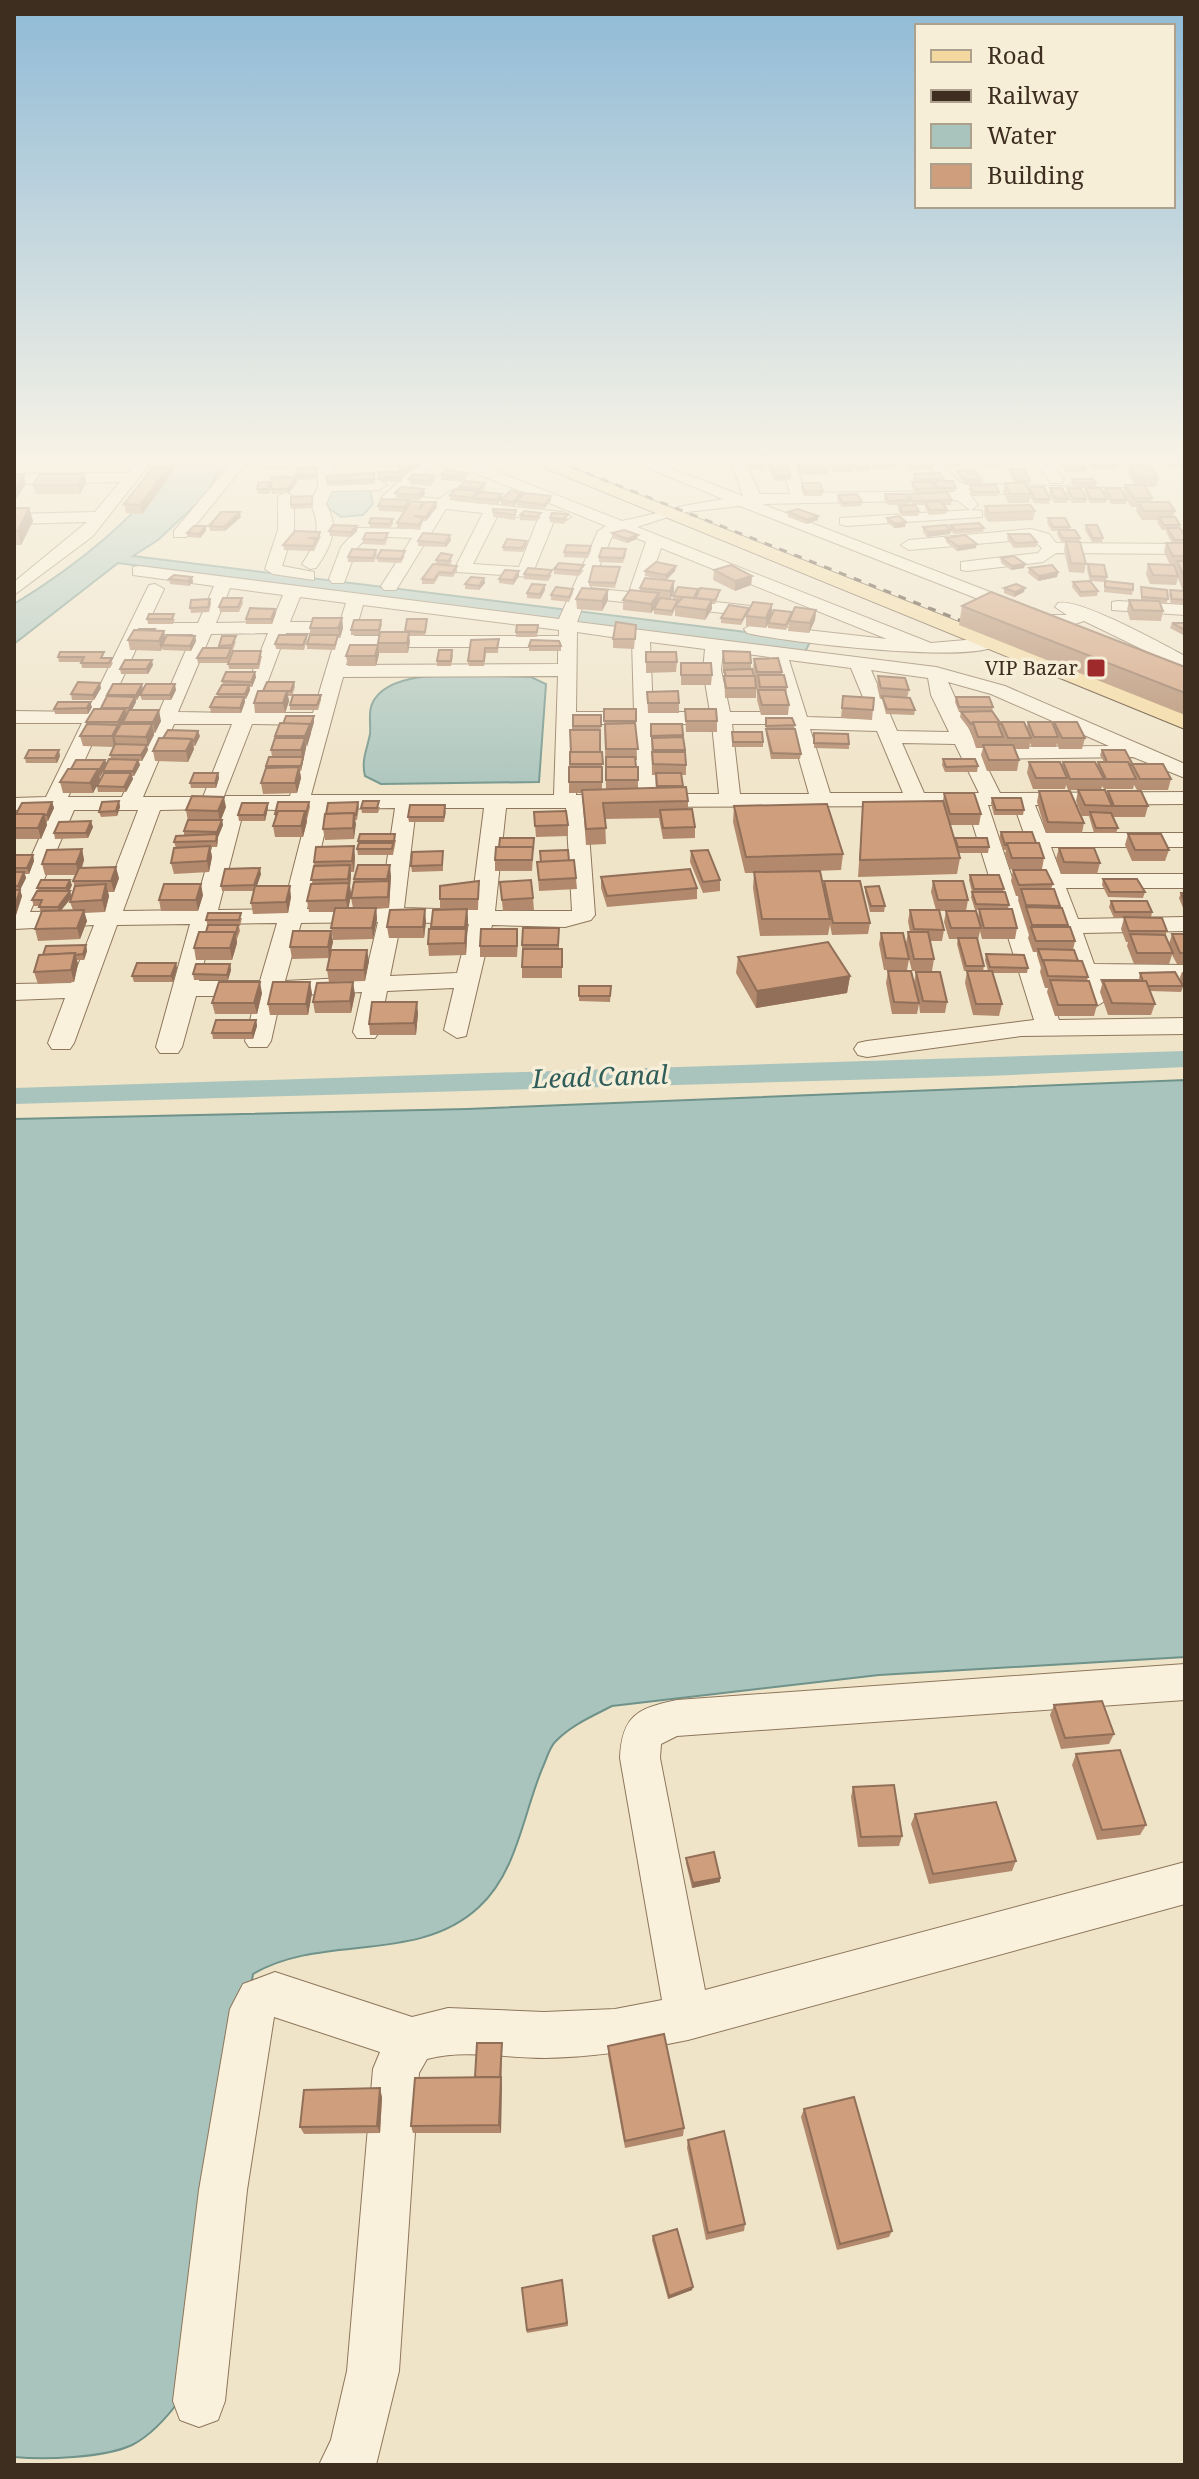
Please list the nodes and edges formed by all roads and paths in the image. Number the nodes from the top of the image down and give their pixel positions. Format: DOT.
graph roads {
  1 [pos="32,577"];
  2 [pos="183,577"];
  3 [pos="353,577"];
  4 [pos="396,577"];
  5 [pos="522,577"];
  6 [pos="590,577"];
  7 [pos="643,577"];
  8 [pos="722,577"];
  9 [pos="743,577"];
  10 [pos="828,577"];
  11 [pos="843,577"];
  12 [pos="943,577"];
  13 [pos="993,577"];
  14 [pos="224,582"];
  15 [pos="1009,583"];
  16 [pos="390,586"];
  17 [pos="155,589"];
  18 [pos="14,590"];
  19 [pos="294,590"];
  20 [pos="512,591"];
  21 [pos="356,597"];
  22 [pos="635,599"];
  23 [pos="1009,604"];
  24 [pos="1118,606"];
  25 [pos="736,610"];
  26 [pos="1185,610"];
  27 [pos="1083,615"];
  28 [pos="571,616"];
  29 [pos="865,624"];
  30 [pos="280,627"];
  31 [pos="205,628"];
  32 [pos="134,629"];
  33 [pos="641,633"];
  34 [pos="346,634"];
  35 [pos="715,644"];
  36 [pos="989,644"];
  37 [pos="1185,646"];
  38 [pos="929,649"];
  39 [pos="1156,650"];
  40 [pos="777,652"];
  41 [pos="858,663"];
  42 [pos="1185,664"];
  43 [pos="567,670"];
  44 [pos="336,671"];
  45 [pos="936,673"];
  46 [pos="1185,708"];
  47 [pos="14,717"];
  48 [pos="644,717"];
  49 [pos="721,717"];
  50 [pos="91,718"];
  51 [pos="566,718"];
  52 [pos="166,719"];
  53 [pos="244,719"];
  54 [pos="322,719"];
  55 [pos="798,721"];
  56 [pos="1185,721"];
  57 [pos="887,731"];
  58 [pos="966,746"];
  59 [pos="1139,752"];
  60 [pos="1185,772"];
  61 [pos="730,798"];
  62 [pos="821,798"];
  63 [pos="1179,798"];
  64 [pos="916,799"];
  65 [pos="1022,799"];
  66 [pos="646,800"];
  67 [pos="985,800"];
  68 [pos="570,801"];
  69 [pos="141,802"];
  70 [pos="496,802"];
  71 [pos="60,803"];
  72 [pos="211,803"];
  73 [pos="14,804"];
  74 [pos="235,804"];
  75 [pos="406,804"];
  76 [pos="312,805"];
  77 [pos="1185,821"];
  78 [pos="1039,840"];
  79 [pos="1185,840"];
  80 [pos="1053,881"];
  81 [pos="1185,881"];
  82 [pos="391,915"];
  83 [pos="204,916"];
  84 [pos="293,916"];
  85 [pos="109,917"];
  86 [pos="482,918"];
  87 [pos="15,920"];
  88 [pos="1185,924"];
  89 [pos="1069,926"];
  90 [pos="1085,971"];
  91 [pos="1185,972"];
  92 [pos="468,980"];
  93 [pos="375,986"];
  94 [pos="185,988"];
  95 [pos="273,989"];
  96 [pos="81,990"];
  97 [pos="14,992"];
  98 [pos="1185,1026"];
  99 [pos="1105,1027"];
  100 [pos="1049,1028"];
  101 [pos="457,1030"];
  102 [pos="366,1032"];
  103 [pos="258,1041"];
  104 [pos="61,1043"];
  105 [pos="169,1047"];
  106 [pos="867,1049"];
  107 [pos="1185,1682"];
  108 [pos="1185,1883"];
  109 [pos="688,2017"];
  110 [pos="412,2040"];
  111 [pos="199,2401"];
  112 [pos="346,2465"];
  1 -- 18 [label="street"];
  2 -- 14 [label="street"];
  3 -- 16 [label="street"];
  4 -- 16 [label="street"];
  5 -- 20 [label="street"];
  6 -- 28 [label="street"];
  7 -- 22 [label="street"];
  8 -- 25 [label="street"];
  9 -- 29 [label="street"];
  10 -- 36 [label="main road"];
  11 -- 46 [label="main road"];
  12 -- 23 [label="street"];
  13 -- 15 [label="street"];
  14 -- 19 [label="street"];
  14 -- 31 [label="street"];
  16 -- 28 [label="street"];
  17 -- 32 [label="street"];
  19 -- 21 [label="street"];
  19 -- 30 [label="street"];
  21 -- 28 [label="street"];
  21 -- 34 [label="street"];
  22 -- 25 [label="street"];
  22 -- 28 [label="street"];
  23 -- 27 [label="street"];
  23 -- 27 [label="street"];
  24 -- 26 [label="street"];
  25 -- 29 [label="street"];
  27 -- 39 [label="street"];
  28 -- 33 [label="street"];
  28 -- 34 [label="street"];
  28 -- 38 [label="street"];
  28 -- 43 [label="street"];
  29 -- 38 [label="street"];
  30 -- 31 [label="street"];
  30 -- 34 [label="street"];
  30 -- 53 [label="street"];
  31 -- 32 [label="street"];
  31 -- 52 [label="street"];
  32 -- 50 [label="street"];
  33 -- 35 [label="street"];
  33 -- 48 [label="street"];
  34 -- 44 [label="street"];
  35 -- 40 [label="street"];
  35 -- 49 [label="street"];
  36 -- 38 [label="street"];
  36 -- 56 [label="main road"];
  37 -- 39 [label="street"];
  39 -- 42 [label="street"];
  40 -- 41 [label="street"];
  40 -- 55 [label="street"];
  41 -- 45 [label="street"];
  41 -- 57 [label="street"];
  43 -- 44 [label="street"];
  43 -- 51 [label="street"];
  44 -- 54 [label="street"];
  45 -- 58 [label="street"];
  45 -- 59 [label="street"];
  47 -- 50 [label="street"];
  48 -- 49 [label="street"];
  48 -- 51 [label="street"];
  48 -- 66 [label="street"];
  49 -- 55 [label="street"];
  49 -- 61 [label="street"];
  50 -- 52 [label="street"];
  50 -- 71 [label="street"];
  51 -- 68 [label="street"];
  52 -- 53 [label="street"];
  52 -- 69 [label="street"];
  53 -- 54 [label="street"];
  53 -- 72 [label="street"];
  54 -- 76 [label="street"];
  55 -- 57 [label="street"];
  55 -- 62 [label="street"];
  57 -- 58 [label="street"];
  57 -- 64 [label="street"];
  58 -- 59 [label="street"];
  58 -- 67 [label="street"];
  59 -- 60 [label="street"];
  61 -- 62 [label="street"];
  61 -- 66 [label="street"];
  62 -- 64 [label="street"];
  63 -- 65 [label="street"];
  63 -- 77 [label="street"];
  64 -- 67 [label="street"];
  65 -- 67 [label="street"];
  65 -- 78 [label="street"];
  66 -- 68 [label="street"];
  67 -- 100 [label="street"];
  68 -- 70 [label="street"];
  68 -- 86 [label="street"];
  69 -- 71 [label="street"];
  69 -- 72 [label="street"];
  69 -- 85 [label="street"];
  70 -- 75 [label="street"];
  70 -- 86 [label="street"];
  71 -- 73 [label="street"];
  71 -- 87 [label="street"];
  72 -- 74 [label="street"];
  74 -- 76 [label="street"];
  74 -- 83 [label="street"];
  75 -- 76 [label="street"];
  75 -- 82 [label="street"];
  76 -- 84 [label="street"];
  78 -- 79 [label="street"];
  78 -- 80 [label="street"];
  80 -- 81 [label="street"];
  80 -- 89 [label="street"];
  82 -- 84 [label="street"];
  82 -- 86 [label="street"];
  82 -- 93 [label="street"];
  83 -- 84 [label="street"];
  83 -- 85 [label="street"];
  83 -- 94 [label="street"];
  84 -- 95 [label="street"];
  85 -- 87 [label="street"];
  85 -- 96 [label="street"];
  86 -- 92 [label="street"];
  88 -- 89 [label="street"];
  89 -- 90 [label="street"];
  90 -- 91 [label="street"];
  90 -- 99 [label="street"];
  92 -- 93 [label="street"];
  92 -- 101 [label="street"];
  93 -- 95 [label="street"];
  93 -- 102 [label="street"];
  94 -- 95 [label="street"];
  94 -- 105 [label="street"];
  95 -- 103 [label="street"];
  96 -- 97 [label="street"];
  96 -- 104 [label="street"];
  98 -- 99 [label="street"];
  99 -- 100 [label="street"];
  100 -- 106 [label="street"];
  107 -- 109 [label="street"];
  108 -- 109 [label="street"];
  109 -- 110 [label="street"];
  110 -- 111 [label="street"];
  110 -- 112 [label="street"];
}
